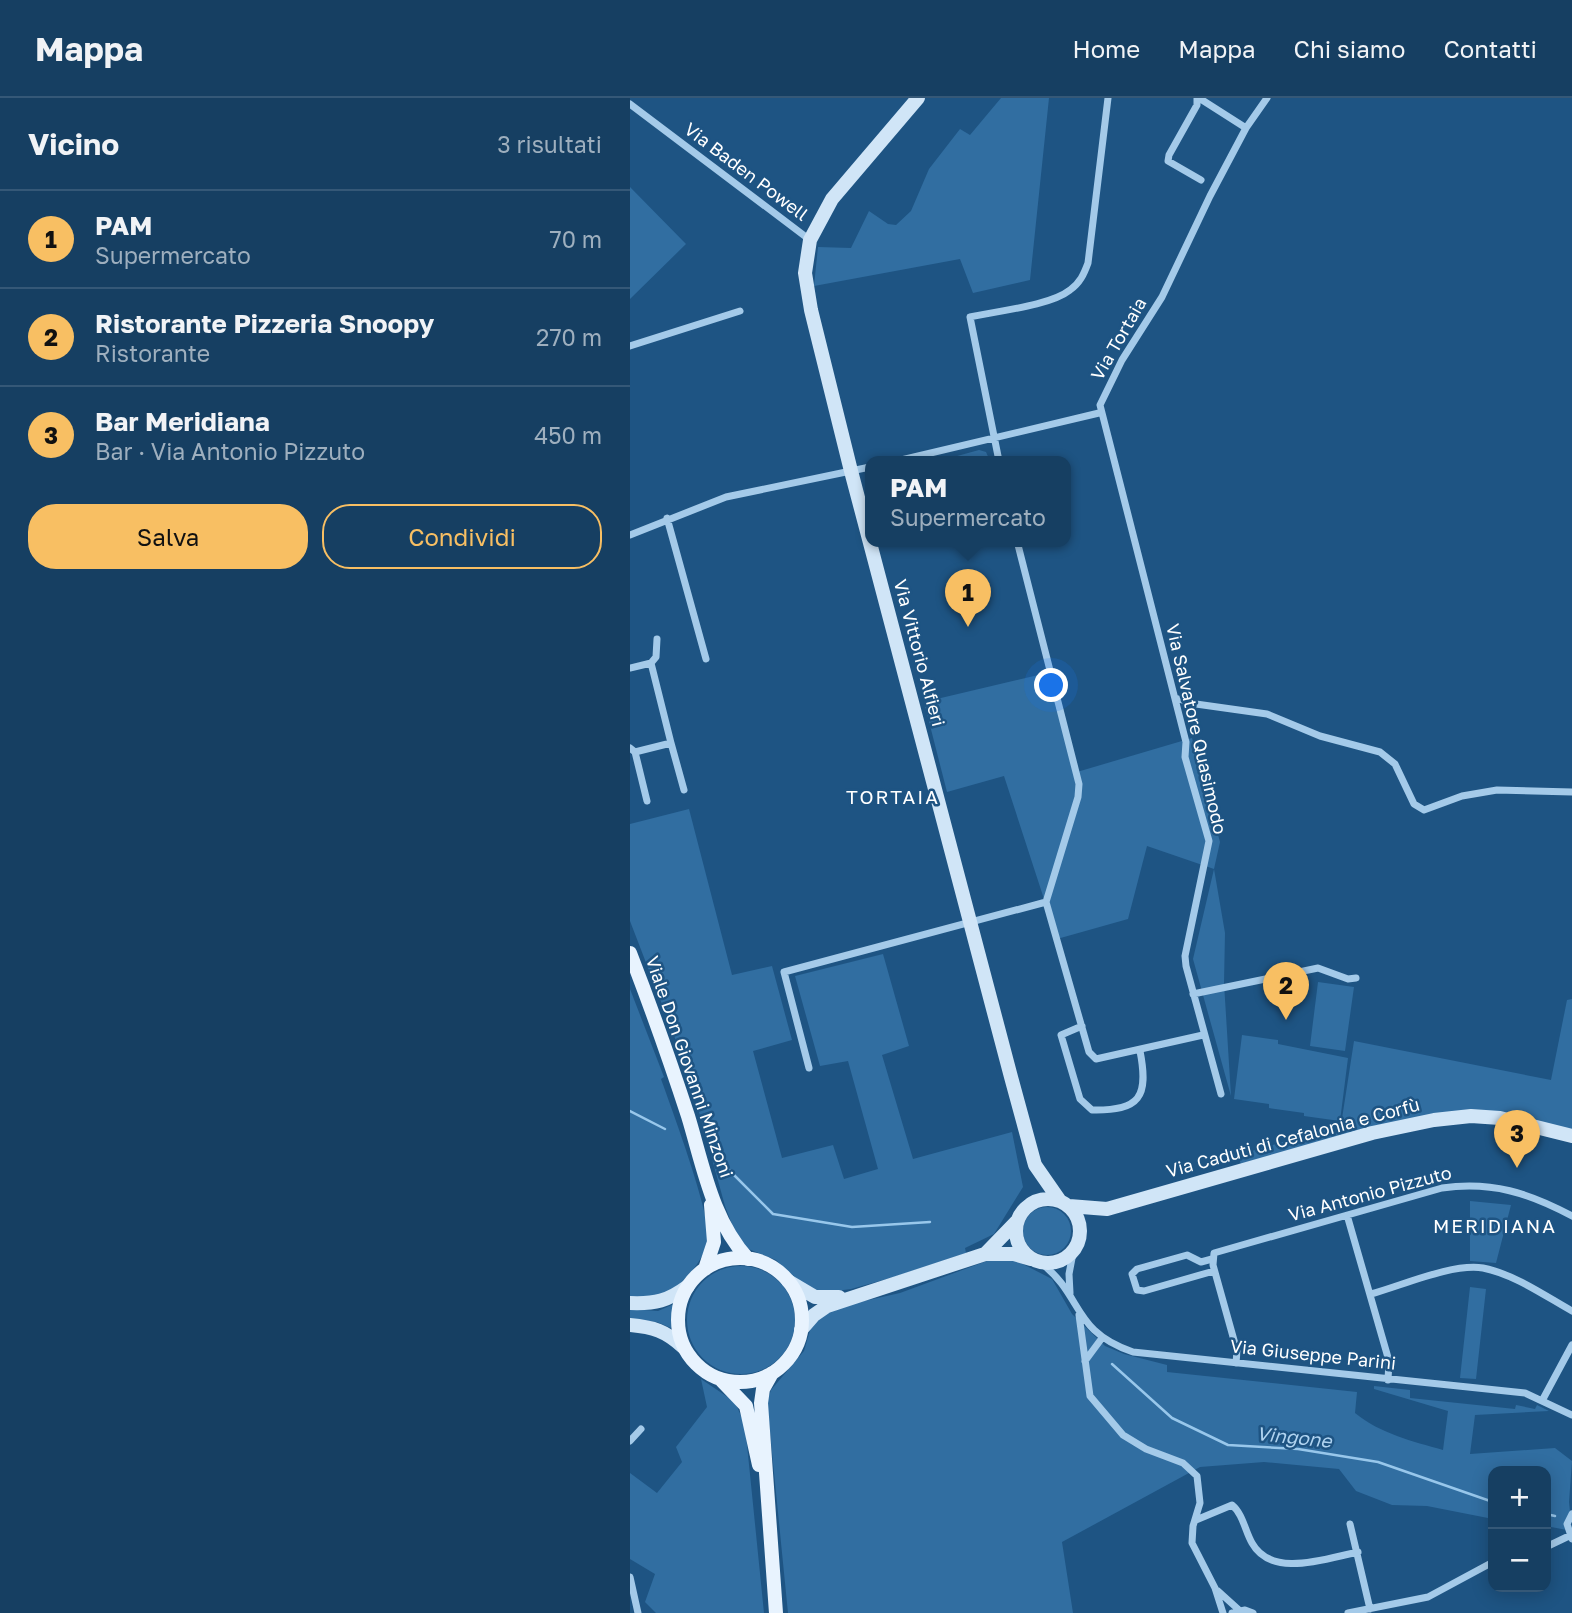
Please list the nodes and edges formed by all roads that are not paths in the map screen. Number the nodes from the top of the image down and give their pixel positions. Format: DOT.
graph roads {
  1 [pos="918,98"];
  2 [pos="1108,98"];
  3 [pos="1198,98"];
  4 [pos="1268,98"];
  5 [pos="630,104"];
  6 [pos="1246,128"];
  7 [pos="1201,180"];
  8 [pos="810,240"];
  9 [pos="740,311"];
  10 [pos="630,346"];
  11 [pos="1099,413"];
  12 [pos="994,438"];
  13 [pos="918,456"];
  14 [pos="998,456"];
  15 [pos="865,468"];
  16 [pos="851,471"];
  17 [pos="667,518"];
  18 [pos="865,525"];
  19 [pos="630,535"];
  20 [pos="871,547"];
  21 [pos="1019,547"];
  22 [pos="657,639"];
  23 [pos="706,659"];
  24 [pos="651,663"];
  25 [pos="630,668"];
  26 [pos="1175,698"];
  27 [pos="671,743"];
  28 [pos="632,750"];
  29 [pos="684,790"];
  30 [pos="1572,792"];
  31 [pos="647,802"];
  32 [pos="1046,902"];
  33 [pos="969,923"];
  34 [pos="630,953"];
  35 [pos="1356,978"];
  36 [pos="1193,995"];
  37 [pos="1082,1026"];
  38 [pos="1203,1035"];
  39 [pos="1139,1051"];
  40 [pos="809,1068"];
  41 [pos="1221,1094"];
  42 [pos="1572,1136"];
  43 [pos="1035,1165"];
  44 [pos="710,1193"];
  45 [pos="1064,1203"];
  46 [pos="1029,1205"];
  47 [pos="1107,1209"];
  48 [pos="1348,1215"];
  49 [pos="1572,1216"];
  50 [pos="1017,1221"];
  51 [pos="1081,1235"];
  52 [pos="1073,1253"];
  53 [pos="985,1254"];
  54 [pos="1213,1256"];
  55 [pos="748,1259"];
  56 [pos="1036,1261"];
  57 [pos="705,1269"];
  58 [pos="1214,1271"];
  59 [pos="788,1281"];
  60 [pos="688,1286"];
  61 [pos="1371,1294"];
  62 [pos="851,1297"];
  63 [pos="1071,1297"];
  64 [pos="630,1303"];
  65 [pos="1572,1311"];
  66 [pos="1079,1315"];
  67 [pos="630,1325"];
  68 [pos="801,1330"];
  69 [pos="1102,1338"];
  70 [pos="1572,1345"];
  71 [pos="683,1347"];
  72 [pos="1085,1361"];
  73 [pos="1236,1363"];
  74 [pos="772,1373"];
  75 [pos="720,1379"];
  76 [pos="1388,1380"];
  77 [pos="1543,1399"];
  78 [pos="1572,1415"];
  79 [pos="640,1429"];
  80 [pos="630,1441"];
  81 [pos="764,1487"];
  82 [pos="1572,1514"];
  83 [pos="1196,1520"];
  84 [pos="1350,1524"];
  85 [pos="1571,1538"];
  86 [pos="1551,1545"];
  87 [pos="1358,1552"];
  88 [pos="1488,1565"];
  89 [pos="630,1577"];
  90 [pos="1214,1588"];
  91 [pos="1370,1609"];
  92 [pos="1235,1611"];
  93 [pos="638,1613"];
  94 [pos="776,1613"];
  95 [pos="1223,1613"];
  96 [pos="1253,1613"];
  97 [pos="1348,1613"];
  1 -- 8 [label="street, Via Vittorio Alfieri"];
  2 -- 12 [label="street"];
  3 -- 6 [label="street"];
  3 -- 7 [label="street"];
  4 -- 6 [label="street, Via Tortaia"];
  5 -- 8 [label="street, Via Baden Powell"];
  6 -- 11 [label="street, Via Tortaia"];
  8 -- 16 [label="street, Via Vittorio Alfieri"];
  9 -- 10 [label="street"];
  11 -- 12 [label="street"];
  11 -- 26 [label="street, Via Salvatore Quasimodo"];
  12 -- 13 [label="street"];
  12 -- 14 [label="street"];
  15 -- 16 [label="street"];
  16 -- 17 [label="street"];
  16 -- 18 [label="street, Via Vittorio Alfieri"];
  17 -- 19 [label="street"];
  17 -- 23 [label="street"];
  20 -- 33 [label="street, Via Vittorio Alfieri"];
  21 -- 32 [label="street"];
  22 -- 24 [label="street"];
  24 -- 25 [label="street"];
  24 -- 27 [label="street"];
  26 -- 30 [label="street"];
  26 -- 36 [label="street, Via Salvatore Quasimodo"];
  27 -- 28 [label="street"];
  27 -- 29 [label="street"];
  28 -- 31 [label="street"];
  32 -- 33 [label="street"];
  32 -- 37 [label="street"];
  33 -- 40 [label="street"];
  33 -- 43 [label="street, Via Vittorio Alfieri"];
  34 -- 44 [label="main road, Viale Don Giovanni Minzoni"];
  35 -- 36 [label="street"];
  36 -- 38 [label="street, Via Salvatore Quasimodo"];
  37 -- 39 [label="street"];
  37 -- 39 [label="street"];
  38 -- 39 [label="street"];
  38 -- 41 [label="street, Via Salvatore Quasimodo"];
  42 -- 47 [label="street, Via Caduti di Cefalonia e Corfù"];
  43 -- 45 [label="street, Via Vittorio Alfieri"];
  43 -- 46 [label="street, Via Vittorio Alfieri"];
  44 -- 55 [label="main road, Viale Don Giovanni Minzoni"];
  44 -- 57 [label="main road, Viale Don Giovanni Minzoni"];
  45 -- 46 [label="street"];
  45 -- 47 [label="street, Via Caduti di Cefalonia e Corfù"];
  45 -- 51 [label="street"];
  46 -- 50 [label="street"];
  47 -- 51 [label="street, Via Caduti di Cefalonia e Corfù"];
  48 -- 49 [label="street, Via Antonio Pizzuto"];
  48 -- 54 [label="street, Via Antonio Pizzuto"];
  48 -- 61 [label="street"];
  50 -- 53 [label="street"];
  50 -- 56 [label="street"];
  51 -- 52 [label="street"];
  52 -- 56 [label="street"];
  52 -- 63 [label="street, Via Giuseppe Parini"];
  53 -- 56 [label="street"];
  53 -- 62 [label="street"];
  54 -- 58 [label="street"];
  54 -- 58 [label="street, Via Antonio Pizzuto"];
  55 -- 57 [label="main road"];
  55 -- 59 [label="main road"];
  56 -- 63 [label="street, Via Giuseppe Parini"];
  57 -- 60 [label="main road"];
  58 -- 73 [label="street"];
  59 -- 62 [label="street"];
  59 -- 68 [label="main road"];
  60 -- 64 [label="street"];
  60 -- 71 [label="main road"];
  61 -- 65 [label="street"];
  61 -- 76 [label="street"];
  62 -- 68 [label="street"];
  63 -- 66 [label="street, Via Giuseppe Parini"];
  66 -- 69 [label="street, Via Giuseppe Parini"];
  66 -- 72 [label="street"];
  67 -- 71 [label="street"];
  68 -- 74 [label="main road"];
  69 -- 72 [label="street"];
  69 -- 73 [label="street, Via Giuseppe Parini"];
  70 -- 77 [label="street"];
  71 -- 75 [label="main road"];
  72 -- 83 [label="street"];
  73 -- 76 [label="street, Via Giuseppe Parini"];
  74 -- 75 [label="main road"];
  74 -- 81 [label="main road"];
  75 -- 81 [label="main road"];
  76 -- 77 [label="street, Via Giuseppe Parini"];
  77 -- 78 [label="street, Via Giuseppe Parini"];
  79 -- 80 [label="street"];
  81 -- 94 [label="main road"];
  82 -- 85 [label="street"];
  83 -- 87 [label="street"];
  83 -- 90 [label="street"];
  84 -- 87 [label="street"];
  85 -- 86 [label="street"];
  87 -- 91 [label="street"];
  88 -- 91 [label="street"];
  89 -- 93 [label="street"];
  90 -- 92 [label="street"];
  90 -- 95 [label="street"];
  91 -- 97 [label="street"];
  92 -- 96 [label="street"];
}
